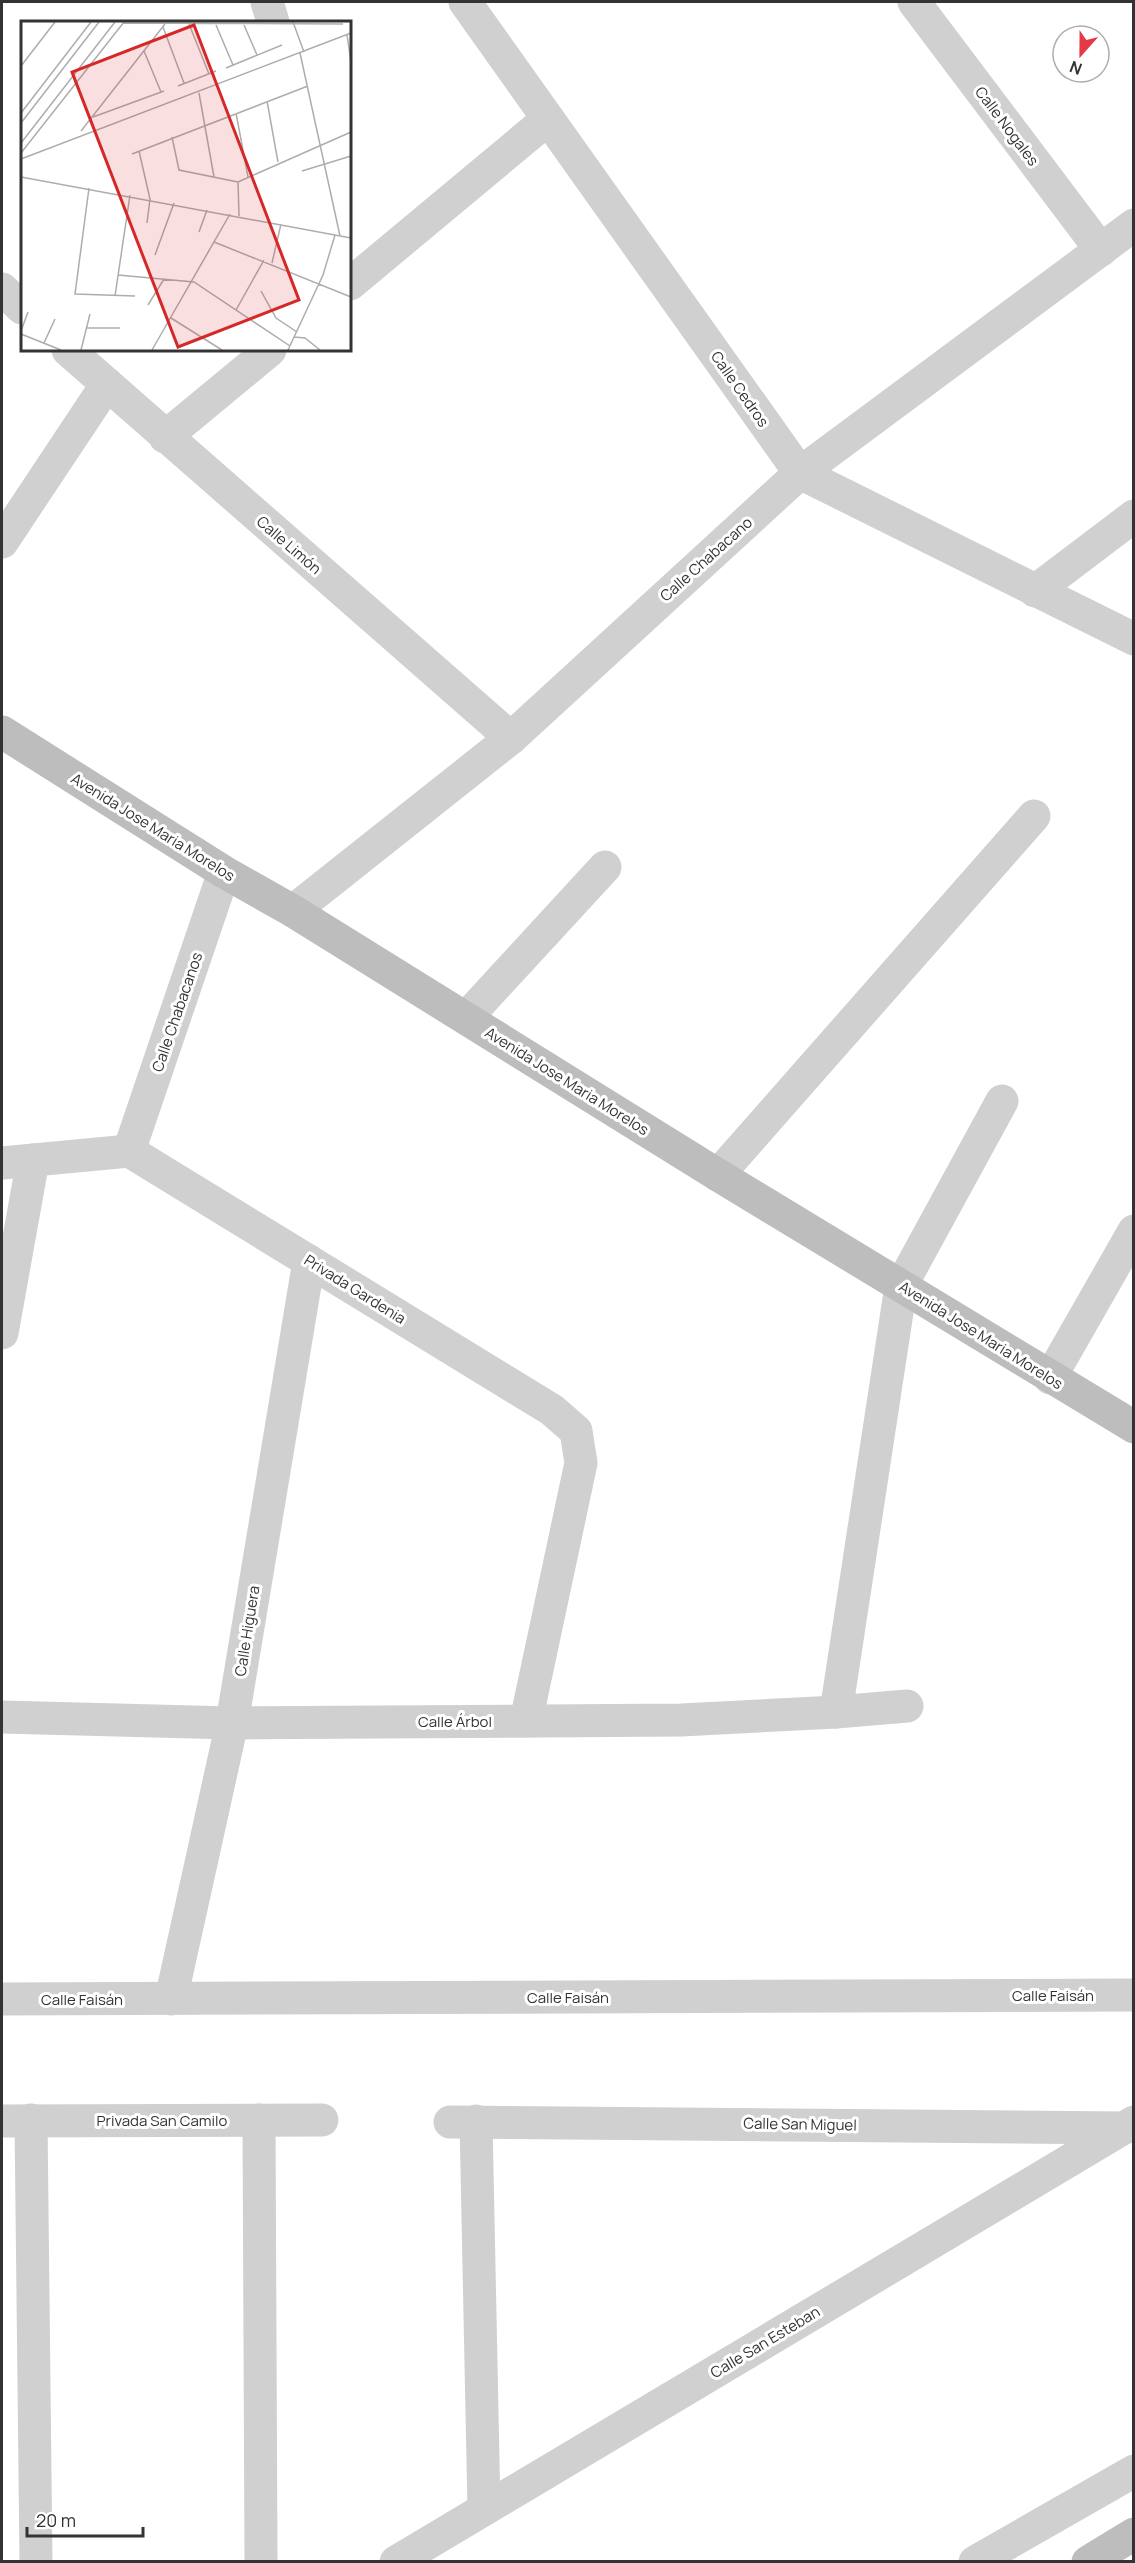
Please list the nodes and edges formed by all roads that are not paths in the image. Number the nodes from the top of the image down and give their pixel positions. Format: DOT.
graph roads {
  1 [pos="267,2"];
  2 [pos="465,2"];
  3 [pos="914,2"];
  4 [pos="273,21"];
  5 [pos="548,119"];
  6 [pos="1134,225"];
  7 [pos="1101,250"];
  8 [pos="351,283"];
  9 [pos="2,290"];
  10 [pos="21,307"];
  11 [pos="69,351"];
  12 [pos="269,351"];
  13 [pos="107,384"];
  14 [pos="165,437"];
  15 [pos="800,474"];
  16 [pos="1134,516"];
  17 [pos="2,542"];
  18 [pos="1035,591"];
  19 [pos="1134,639"];
  20 [pos="2,732"];
  21 [pos="511,738"];
  22 [pos="1034,816"];
  23 [pos="605,867"];
  24 [pos="224,872"];
  25 [pos="293,911"];
  26 [pos="466,1018"];
  27 [pos="1002,1101"];
  28 [pos="129,1152"];
  29 [pos="17,1161"];
  30 [pos="718,1174"];
  31 [pos="1134,1231"];
  32 [pos="309,1261"];
  33 [pos="901,1286"];
  34 [pos="2,1333"];
  35 [pos="1050,1378"];
  36 [pos="1134,1427"];
  37 [pos="907,1706"];
  38 [pos="836,1712"];
  39 [pos="2,1717"];
  40 [pos="526,1721"];
  41 [pos="232,1723"];
  42 [pos="1134,1995"];
  43 [pos="2,1999"];
  44 [pos="171,1999"];
  45 [pos="259,2120"];
  46 [pos="322,2120"];
  47 [pos="16,2121"];
  48 [pos="1129,2125"];
  49 [pos="1134,2471"];
  50 [pos="484,2509"];
  51 [pos="1134,2534"];
  52 [pos="36,2562"];
  53 [pos="261,2562"];
  54 [pos="396,2562"];
  55 [pos="975,2562"];
  56 [pos="1088,2562"];
  1 -- 4 [label="street"];
  2 -- 5 [label="street, Calle Cedros"];
  3 -- 7 [label="street, Calle Nogales"];
  5 -- 8 [label="street"];
  5 -- 15 [label="street, Calle Cedros"];
  6 -- 7 [label="street, Calle Chabacano"];
  7 -- 15 [label="street, Calle Chabacano"];
  9 -- 10 [label="street"];
  11 -- 13 [label="street, Calle Limón"];
  12 -- 14 [label="street"];
  13 -- 14 [label="street, Calle Limón"];
  13 -- 17 [label="street"];
  14 -- 21 [label="street, Calle Limón"];
  15 -- 18 [label="street, Calle Cedros"];
  15 -- 21 [label="street, Calle Chabacano"];
  16 -- 18 [label="street"];
  18 -- 19 [label="street, Calle Cedros"];
  20 -- 24 [label="street, Avenida Jose Maria Morelos"];
  21 -- 25 [label="street, Calle Chabacano"];
  22 -- 30 [label="street"];
  23 -- 26 [label="street"];
  24 -- 25 [label="street, Avenida Jose Maria Morelos"];
  24 -- 28 [label="street, Calle Chabacanos"];
  25 -- 26 [label="street, Avenida Jose Maria Morelos"];
  26 -- 30 [label="street, Avenida Jose Maria Morelos"];
  27 -- 33 [label="street"];
  28 -- 29 [label="street"];
  28 -- 32 [label="street, Privada Gardenia"];
  29 -- 34 [label="street"];
  30 -- 33 [label="street, Avenida Jose Maria Morelos"];
  31 -- 35 [label="street"];
  32 -- 40 [label="street, Privada Gardenia"];
  32 -- 41 [label="street, Calle Higuera"];
  33 -- 35 [label="street, Avenida Jose Maria Morelos"];
  33 -- 38 [label="street"];
  35 -- 36 [label="street, Avenida Jose Maria Morelos"];
  37 -- 38 [label="street, Calle Árbol"];
  38 -- 40 [label="street, Calle Árbol"];
  39 -- 41 [label="street, Calle Árbol"];
  40 -- 41 [label="street, Calle Árbol"];
  41 -- 44 [label="street, Calle Higuera"];
  42 -- 44 [label="street, Calle Faisán"];
  43 -- 44 [label="street, Calle Faisán"];
  45 -- 46 [label="street, Privada San Camilo"];
  45 -- 47 [label="street, Privada San Camilo"];
  45 -- 53 [label="street"];
  47 -- 52 [label="street"];
  48 -- 50 [label="street, Calle San Esteban"];
  48 -- 50 [label="street, Calle San Miguel"];
  49 -- 55 [label="street"];
  50 -- 54 [label="street, Calle San Esteban"];
  51 -- 56 [label="street"];
}
